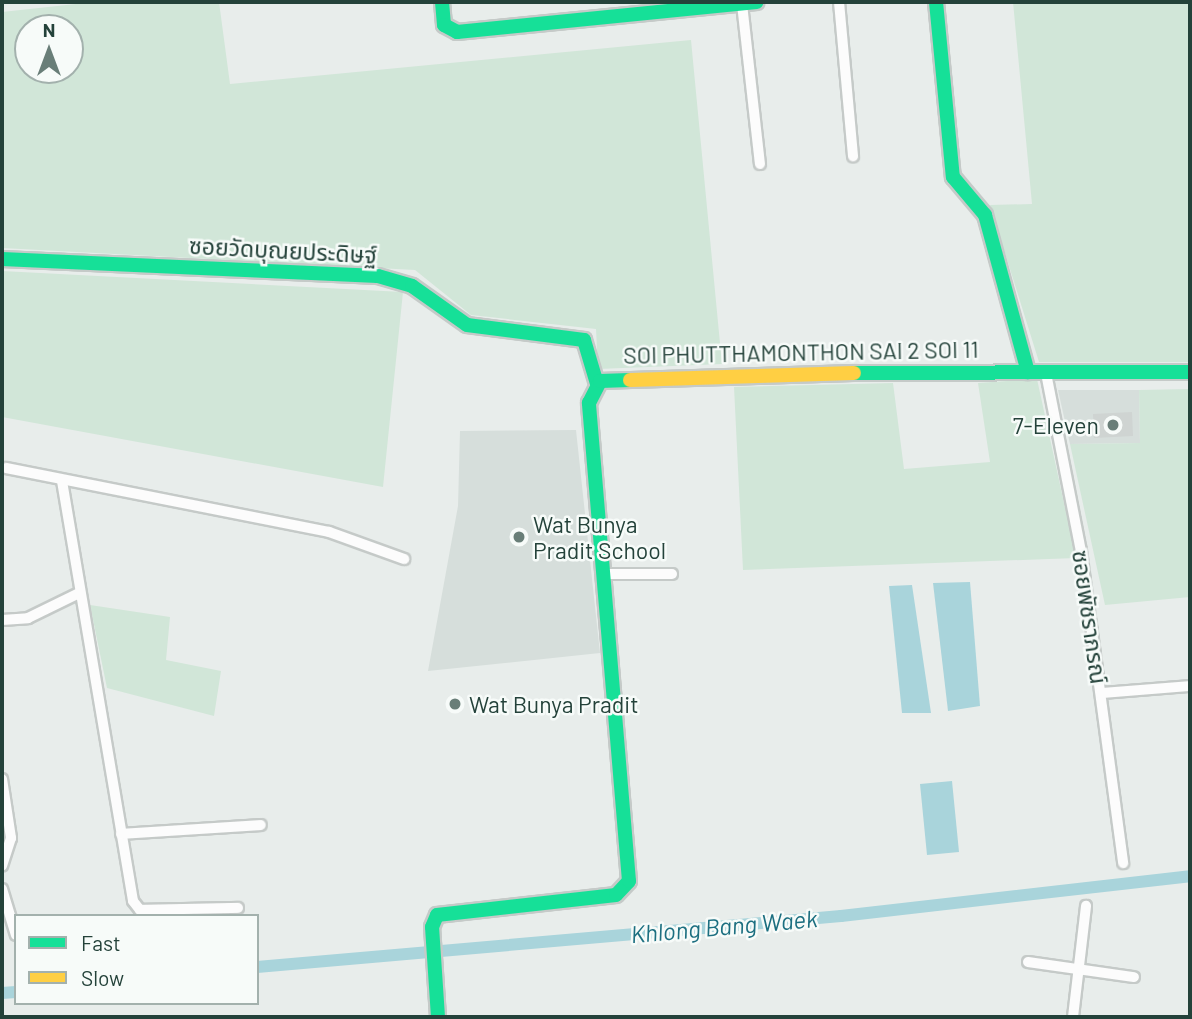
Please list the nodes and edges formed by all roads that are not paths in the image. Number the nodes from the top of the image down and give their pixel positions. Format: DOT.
graph roads {
  1 [pos="442,2"];
  2 [pos="839,2"];
  3 [pos="936,2"];
  4 [pos="749,3"];
  5 [pos="853,156"];
  6 [pos="760,164"];
  7 [pos="2,259"];
  8 [pos="1028,372"];
  9 [pos="1190,372"];
  10 [pos="1046,373"];
  11 [pos="597,384"];
  12 [pos="6,468"];
  13 [pos="62,481"];
  14 [pos="404,559"];
  15 [pos="603,574"];
  16 [pos="673,574"];
  17 [pos="79,593"];
  18 [pos="2,620"];
  19 [pos="1190,686"];
  20 [pos="1101,693"];
  21 [pos="2,779"];
  22 [pos="261,825"];
  23 [pos="121,834"];
  24 [pos="1123,863"];
  25 [pos="2,866"];
  26 [pos="2,889"];
  27 [pos="1086,906"];
  28 [pos="238,908"];
  29 [pos="14,928"];
  30 [pos="1028,962"];
  31 [pos="1079,968"];
  32 [pos="1133,977"];
  33 [pos="438,1017"];
  34 [pos="1073,1017"];
  1 -- 4 [label="street"];
  2 -- 5 [label="street"];
  3 -- 8 [label="street"];
  4 -- 6 [label="street"];
  7 -- 11 [label="street, ซอยวัดบุณยประดิษฐ์"];
  8 -- 10 [label="street, SOI PHUTTHAMONTHON SAI 2 SOI 11"];
  8 -- 11 [label="street, SOI PHUTTHAMONTHON SAI 2 SOI 11"];
  9 -- 10 [label="street, SOI PHUTTHAMONTHON SAI 2 SOI 11"];
  10 -- 20 [label="street, ซอยพัชราภรณ์"];
  11 -- 15 [label="street, SOI PHUTTHAMONTHON SAI 2 SOI 11"];
  12 -- 13 [label="street"];
  13 -- 14 [label="street"];
  13 -- 17 [label="street"];
  15 -- 16 [label="street"];
  15 -- 33 [label="street, SOI PHUTTHAMONTHON SAI 2 SOI 11"];
  17 -- 18 [label="street"];
  17 -- 23 [label="street"];
  19 -- 20 [label="street"];
  20 -- 24 [label="street, ซอยพัชราภรณ์"];
  21 -- 25 [label="street"];
  22 -- 23 [label="street"];
  23 -- 28 [label="street"];
  26 -- 29 [label="street"];
  27 -- 31 [label="street"];
  30 -- 31 [label="street"];
  31 -- 32 [label="street"];
  31 -- 34 [label="street"];
}
